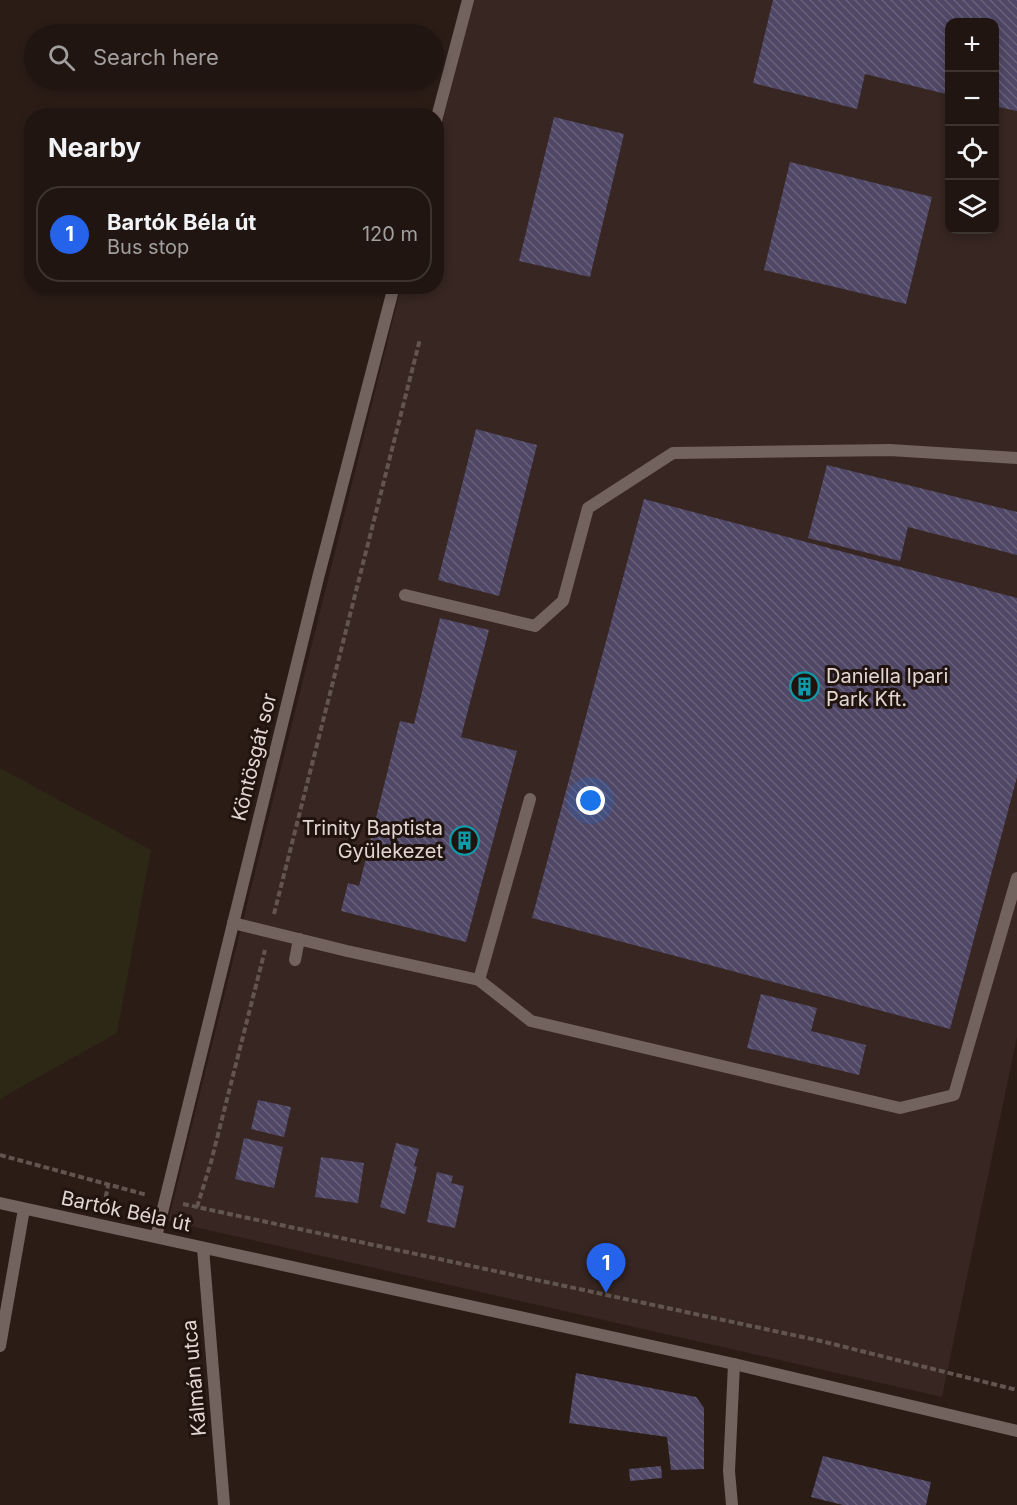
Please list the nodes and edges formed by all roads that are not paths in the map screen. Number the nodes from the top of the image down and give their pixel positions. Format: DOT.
graph roads {
  1 [pos="468,0"];
  2 [pos="439,108"];
  3 [pos="392,294"];
  4 [pos="1017,458"];
  5 [pos="405,595"];
  6 [pos="530,799"];
  7 [pos="1017,878"];
  8 [pos="233,923"];
  9 [pos="299,939"];
  10 [pos="295,960"];
  11 [pos="479,980"];
  12 [pos="0,1203"];
  13 [pos="24,1209"];
  14 [pos="156,1237"];
  15 [pos="203,1248"];
  16 [pos="0,1346"];
  17 [pos="734,1364"];
  18 [pos="1017,1431"];
  19 [pos="224,1505"];
  20 [pos="732,1505"];
  1 -- 2 [label="street"];
  3 -- 8 [label="street, Köntösgát sor"];
  4 -- 5 [label="street"];
  6 -- 11 [label="street"];
  7 -- 11 [label="street"];
  8 -- 9 [label="street"];
  8 -- 14 [label="street, Köntösgát sor"];
  9 -- 10 [label="street"];
  9 -- 11 [label="street"];
  12 -- 13 [label="street, Bartók Béla út"];
  13 -- 14 [label="street, Bartók Béla út"];
  13 -- 16 [label="street"];
  14 -- 15 [label="street, Bartók Béla út"];
  15 -- 17 [label="street, Bartók Béla út"];
  15 -- 19 [label="street, Kálmán utca"];
  17 -- 18 [label="street, Bartók Béla út"];
  17 -- 20 [label="street"];
}
